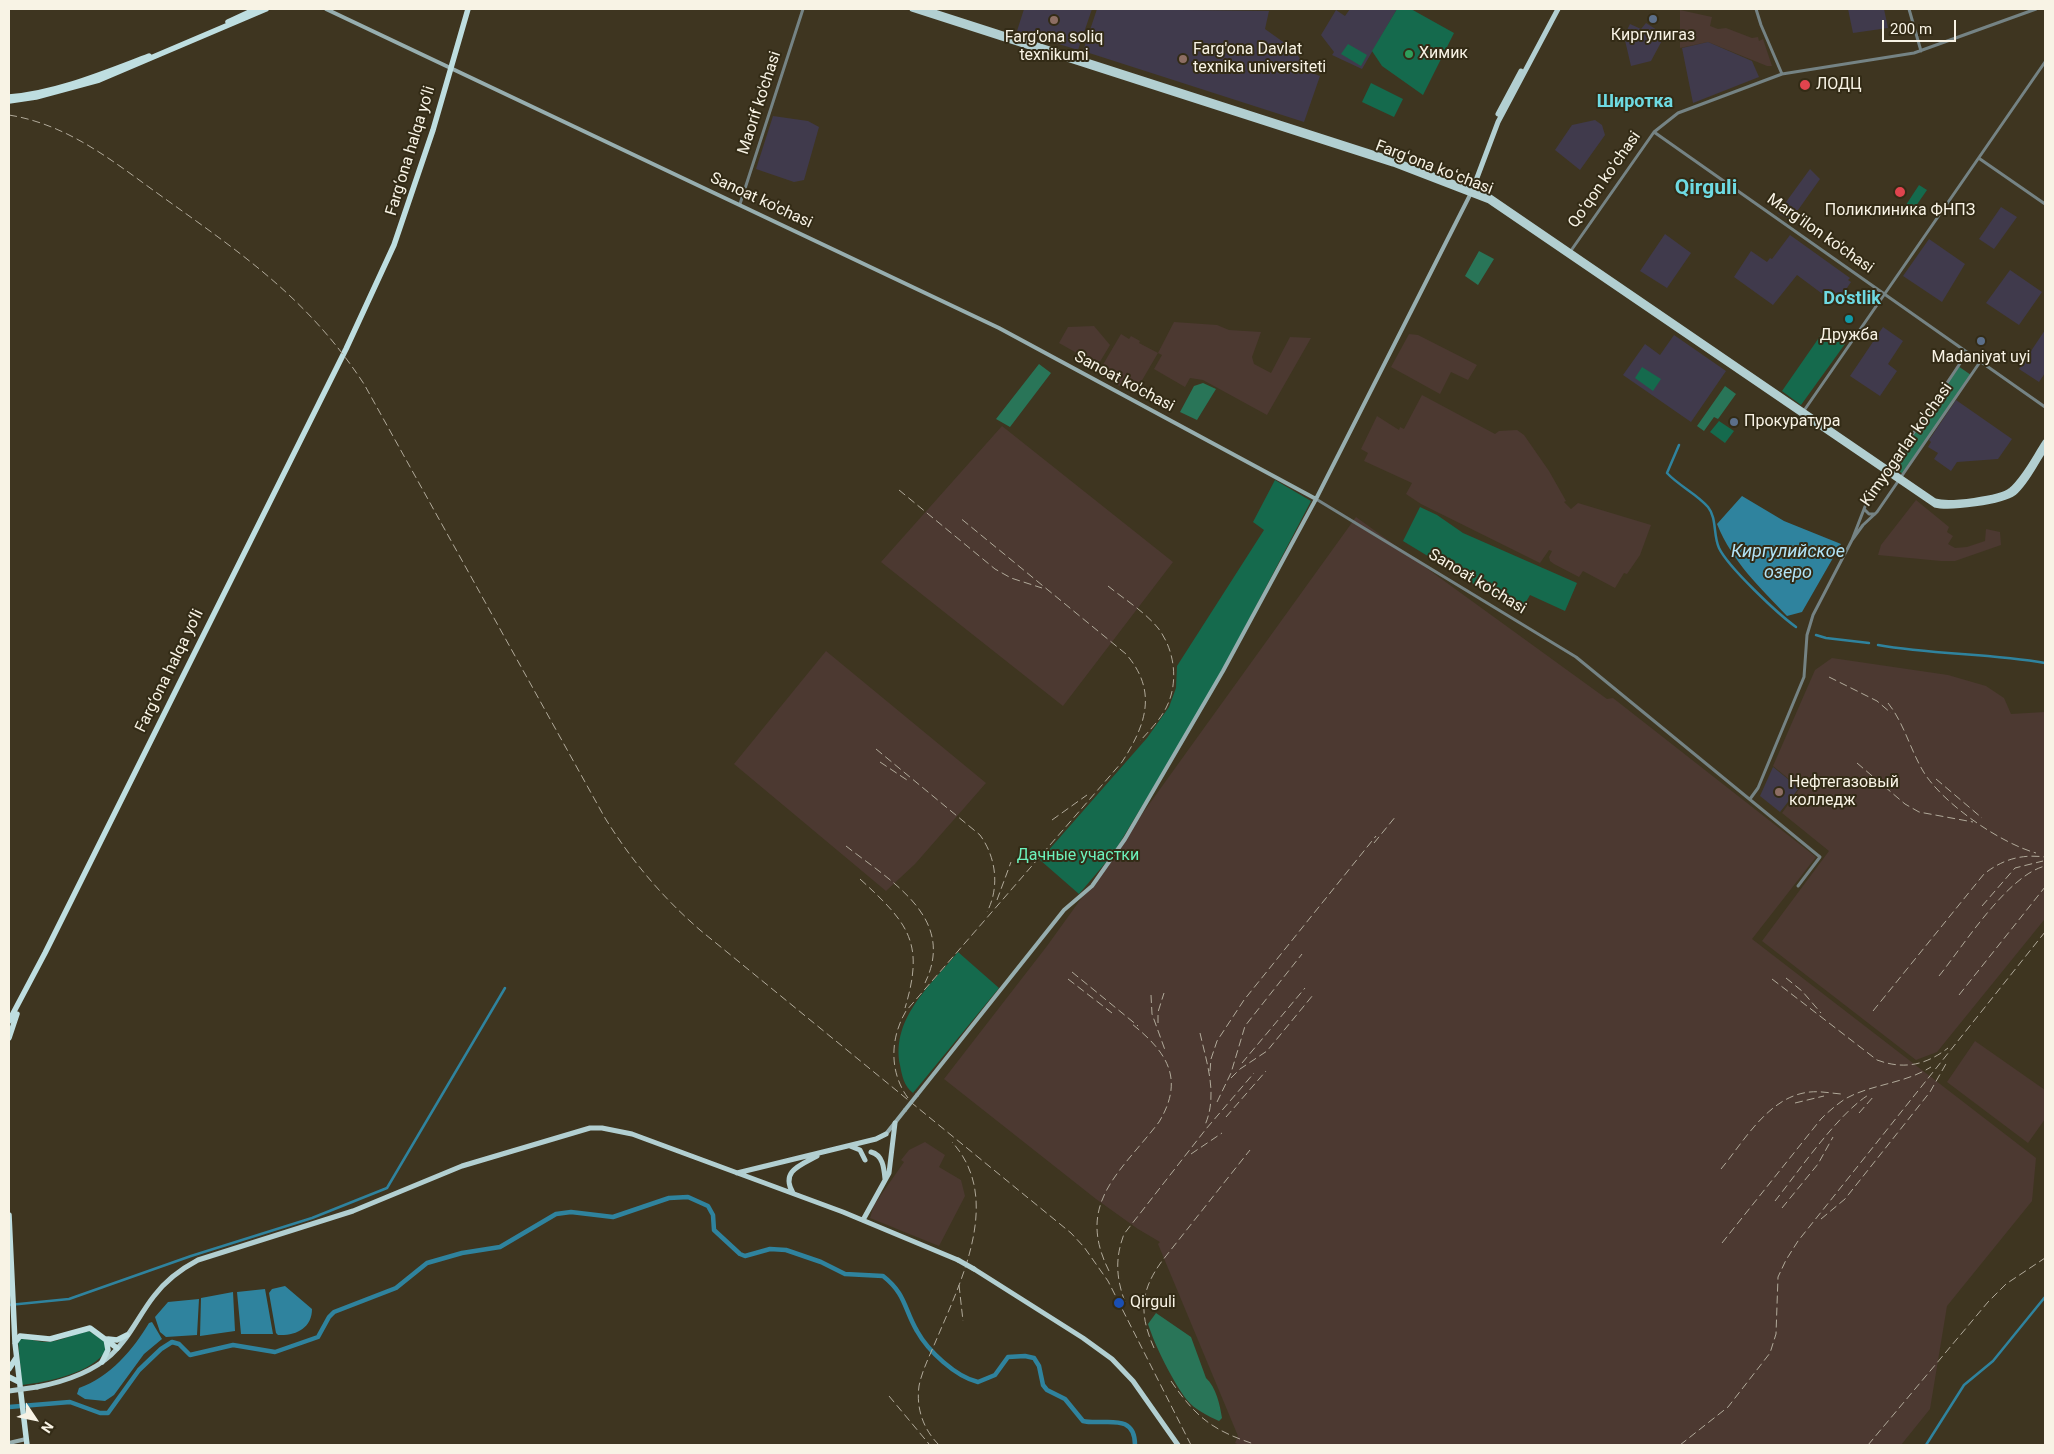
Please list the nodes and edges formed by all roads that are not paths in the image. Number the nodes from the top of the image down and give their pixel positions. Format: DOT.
graph roads {
  1 [pos="256,9"];
  2 [pos="266,9"];
  3 [pos="326,9"];
  4 [pos="468,9"];
  5 [pos="803,9"];
  6 [pos="912,9"];
  7 [pos="925,9"];
  8 [pos="1556,9"];
  9 [pos="1756,9"];
  10 [pos="1909,9"];
  11 [pos="2036,9"];
  12 [pos="1921,50"];
  13 [pos="1062,55"];
  14 [pos="2045,62"];
  15 [pos="451,67"];
  16 [pos="1782,74"];
  17 [pos="98,78"];
  18 [pos="9,97"];
  19 [pos="9,101"];
  20 [pos="1654,132"];
  21 [pos="1980,159"];
  22 [pos="1471,189"];
  23 [pos="740,204"];
  24 [pos="2045,204"];
  25 [pos="1569,253"];
  26 [pos="1884,295"];
  27 [pos="1967,353"];
  28 [pos="1980,362"];
  29 [pos="2045,407"];
  30 [pos="1803,413"];
  31 [pos="2045,442"];
  32 [pos="2045,449"];
  33 [pos="1887,471"];
  34 [pos="1899,479"];
  35 [pos="1316,499"];
  36 [pos="1864,508"];
  37 [pos="1875,514"];
  38 [pos="1852,540"];
  39 [pos="1750,799"];
  40 [pos="1798,886"];
  41 [pos="35,973"];
  42 [pos="9,1021"];
  43 [pos="9,1038"];
  44 [pos="895,1123"];
  45 [pos="886,1134"];
  46 [pos="850,1146"];
  47 [pos="825,1152"];
  48 [pos="872,1152"];
  49 [pos="864,1160"];
  50 [pos="737,1173"];
  51 [pos="886,1182"];
  52 [pos="793,1194"];
  53 [pos="9,1214"];
  54 [pos="863,1220"];
  55 [pos="13,1320"];
  56 [pos="127,1335"];
  57 [pos="28,1336"];
  58 [pos="106,1338"];
  59 [pos="14,1343"];
  60 [pos="117,1348"];
  61 [pos="16,1356"];
  62 [pos="102,1362"];
  63 [pos="9,1369"];
  64 [pos="9,1378"];
  65 [pos="19,1382"];
  66 [pos="9,1391"];
  67 [pos="26,1442"];
  68 [pos="9,1443"];
  69 [pos="1178,1445"];
  1 -- 17 [label="highway"];
  2 -- 17 [label="highway"];
  3 -- 15 [label="main road, Sanoat ko'chasi"];
  4 -- 15 [label="highway, Farg‘ona halqa yo‘li"];
  5 -- 23 [label="street, Maorif ko'chasi"];
  6 -- 13 [label="main road, Fargʻona koʻchasi"];
  7 -- 13 [label="main road, Fargʻona koʻchasi"];
  8 -- 22 [label="main road"];
  8 -- 22 [label="main road"];
  9 -- 16 [label="street"];
  10 -- 12 [label="street"];
  11 -- 12 [label="street, Qoʻqon koʻchasi"];
  12 -- 16 [label="street, Qoʻqon koʻchasi"];
  13 -- 22 [label="main road, Fargʻona koʻchasi"];
  14 -- 21 [label="street"];
  15 -- 23 [label="main road, Sanoat ko'chasi"];
  15 -- 41 [label="highway, Farg‘ona halqa yo‘li"];
  16 -- 20 [label="street, Qoʻqon koʻchasi"];
  17 -- 18 [label="highway"];
  17 -- 19 [label="highway"];
  20 -- 25 [label="street, Qoʻqon koʻchasi"];
  20 -- 26 [label="street, Marg'ilon ko'chasi"];
  21 -- 24 [label="street"];
  21 -- 26 [label="street"];
  22 -- 25 [label="main road, Fargʻona koʻchasi"];
  22 -- 35 [label="main road"];
  23 -- 35 [label="main road, Sanoat ko'chasi"];
  25 -- 30 [label="main road, Fargʻona koʻchasi"];
  26 -- 27 [label="street, Marg'ilon ko'chasi"];
  26 -- 30 [label="street"];
  27 -- 28 [label="street, Marg'ilon ko'chasi"];
  27 -- 33 [label="street, Kimyogarlar ko'chasi"];
  28 -- 29 [label="street, Marg'ilon ko'chasi"];
  28 -- 34 [label="street, Kimyogarlar ko'chasi"];
  30 -- 33 [label="main road, Fargʻona koʻchasi"];
  31 -- 34 [label="main road"];
  32 -- 34 [label="main road"];
  33 -- 34 [label="main road, Fargʻona koʻchasi"];
  33 -- 36 [label="street, Kimyogarlar ko'chasi"];
  34 -- 37 [label="street, Kimyogarlar ko'chasi"];
  35 -- 39 [label="street, Sanoat ko'chasi"];
  35 -- 44 [label="main road, bridge"];
  36 -- 37 [label="street"];
  36 -- 38 [label="street, Kimyogarlar ko'chasi"];
  37 -- 38 [label="street, Kimyogarlar ko'chasi"];
  38 -- 39 [label="street, Kimyogarlar ko'chasi"];
  39 -- 40 [label="street, Sanoat ko'chasi"];
  41 -- 42 [label="highway, Farg‘ona halqa yo‘li"];
  41 -- 43 [label="highway, Farg‘ona halqa yo‘li"];
  44 -- 45 [label="main road"];
  44 -- 51 [label="main road"];
  45 -- 46 [label="main road"];
  46 -- 47 [label="main road"];
  46 -- 49 [label="main road"];
  47 -- 50 [label="main road"];
  47 -- 52 [label="main road"];
  48 -- 51 [label="main road"];
  50 -- 52 [label="main road"];
  50 -- 56 [label="main road"];
  51 -- 54 [label="main road"];
  52 -- 54 [label="main road"];
  53 -- 55 [label="highway"];
  54 -- 69 [label="main road, bridge"];
  55 -- 57 [label="highway"];
  55 -- 59 [label="highway"];
  56 -- 58 [label="highway"];
  56 -- 60 [label="main road"];
  57 -- 58 [label="highway"];
  57 -- 59 [label="highway"];
  58 -- 60 [label="highway"];
  58 -- 62 [label="highway"];
  59 -- 61 [label="highway"];
  60 -- 62 [label="main road"];
  61 -- 63 [label="highway"];
  61 -- 65 [label="highway"];
  62 -- 66 [label="main road, bridge"];
  64 -- 65 [label="highway"];
  65 -- 67 [label="highway"];
  67 -- 68 [label="main road"];
}
